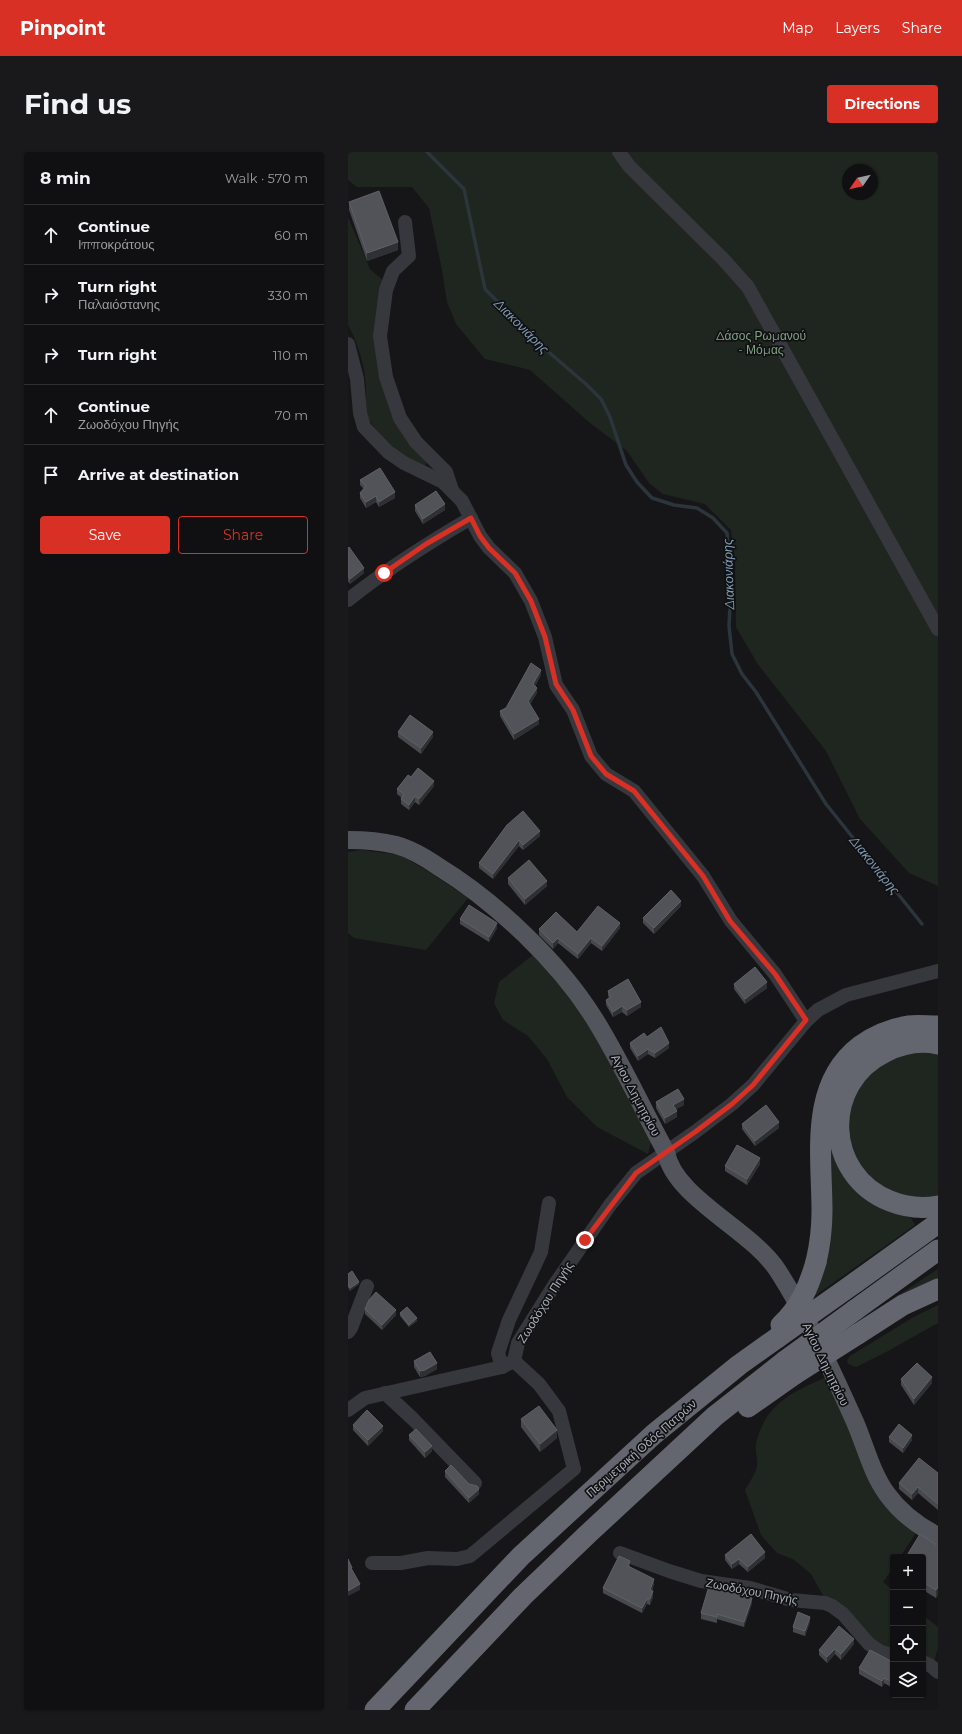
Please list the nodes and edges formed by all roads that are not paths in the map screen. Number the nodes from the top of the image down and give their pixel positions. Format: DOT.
graph roads {
  1 [pos="620,152"];
  2 [pos="405,222"];
  3 [pos="348,344"];
  4 [pos="452,490"];
  5 [pos="471,518"];
  6 [pos="348,600"];
  7 [pos="938,628"];
  8 [pos="348,840"];
  9 [pos="938,971"];
  10 [pos="806,1020"];
  11 [pos="938,1026"];
  12 [pos="938,1044"];
  13 [pos="666,1152"];
  14 [pos="549,1203"];
  15 [pos="938,1206"];
  16 [pos="938,1223"];
  17 [pos="938,1250"];
  18 [pos="367,1286"];
  19 [pos="938,1289"];
  20 [pos="348,1332"];
  21 [pos="776,1334"];
  22 [pos="507,1365"];
  23 [pos="790,1368"];
  24 [pos="385,1393"];
  25 [pos="348,1410"];
  26 [pos="475,1483"];
  27 [pos="938,1536"];
  28 [pos="620,1553"];
  29 [pos="372,1563"];
  30 [pos="890,1654"];
  31 [pos="926,1664"];
  32 [pos="938,1672"];
  33 [pos="375,1710"];
  34 [pos="415,1710"];
  1 -- 7 [label="street"];
  2 -- 4 [label="street"];
  3 -- 4 [label="street"];
  4 -- 5 [label="street"];
  5 -- 6 [label="street"];
  5 -- 10 [label="street"];
  8 -- 13 [label="main road, Αγίου Δημητρίου"];
  9 -- 10 [label="street, Ζωοδόχου Πηγής"];
  10 -- 13 [label="street, Ζωοδόχου Πηγής"];
  11 -- 21 [label="highway, bridge"];
  12 -- 15 [label="highway"];
  13 -- 22 [label="street, Ζωοδόχου Πηγής"];
  13 -- 27 [label="main road, Αγίου Δημητρίου"];
  14 -- 22 [label="street"];
  16 -- 21 [label="highway, bridge"];
  17 -- 23 [label="highway, Περιμετρική Οδός Πατρών, bridge"];
  18 -- 20 [label="street"];
  19 -- 23 [label="highway, bridge"];
  21 -- 33 [label="highway, Περιμετρική Οδός Πατρών"];
  22 -- 24 [label="street"];
  22 -- 29 [label="street"];
  23 -- 34 [label="highway, Περιμετρική Οδός Πατρών"];
  24 -- 25 [label="street"];
  24 -- 26 [label="street"];
  28 -- 30 [label="street, Ζωοδόχου Πηγής"];
  31 -- 32 [label="street"];
}
